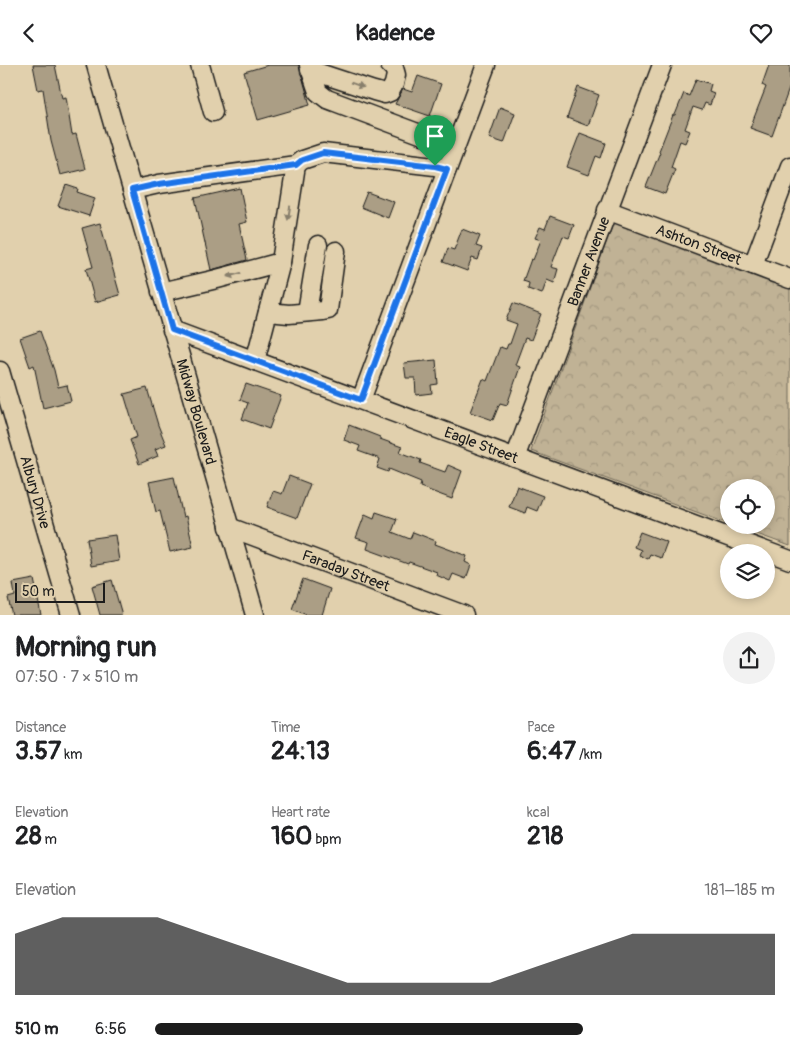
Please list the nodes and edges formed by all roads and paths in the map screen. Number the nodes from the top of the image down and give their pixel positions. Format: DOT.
graph roads {
  1 [pos="96,65"];
  2 [pos="200,65"];
  3 [pos="390,65"];
  4 [pos="486,65"];
  5 [pos="662,65"];
  6 [pos="310,67"];
  7 [pos="213,111"];
  8 [pos="456,147"];
  9 [pos="296,165"];
  10 [pos="790,166"];
  11 [pos="447,169"];
  12 [pos="132,190"];
  13 [pos="607,211"];
  14 [pos="318,245"];
  15 [pos="336,251"];
  16 [pos="281,262"];
  17 [pos="753,265"];
  18 [pos="790,279"];
  19 [pos="162,292"];
  20 [pos="268,312"];
  21 [pos="307,312"];
  22 [pos="172,330"];
  23 [pos="255,361"];
  24 [pos="0,371"];
  25 [pos="361,400"];
  26 [pos="515,457"];
  27 [pos="229,527"];
  28 [pos="790,560"];
  29 [pos="71,615"];
  30 [pos="255,615"];
  31 [pos="464,615"];
  1 -- 12 [label="street, Midway Boulevard"];
  2 -- 7 [label="street"];
  6 -- 3 [label="street, one-way"];
  4 -- 8 [label="street"];
  5 -- 13 [label="street, Banner Avenue"];
  6 -- 8 [label="street"];
  8 -- 11 [label="street"];
  9 -- 11 [label="street"];
  9 -- 12 [label="street"];
  9 -- 16 [label="street, one-way"];
  10 -- 17 [label="street"];
  11 -- 25 [label="street"];
  12 -- 19 [label="street, Midway Boulevard"];
  13 -- 17 [label="street, Ashton Street"];
  13 -- 26 [label="street, Banner Avenue"];
  14 -- 21 [label="street"];
  15 -- 21 [label="street"];
  16 -- 19 [label="street, one-way"];
  16 -- 20 [label="street"];
  17 -- 18 [label="street, Ashton Street"];
  19 -- 22 [label="street, Midway Boulevard"];
  20 -- 21 [label="street"];
  20 -- 23 [label="street"];
  22 -- 23 [label="street, Eagle Street"];
  22 -- 27 [label="street, Midway Boulevard"];
  23 -- 25 [label="street, Eagle Street"];
  24 -- 29 [label="street, Albury Drive"];
  25 -- 26 [label="street, Eagle Street"];
  26 -- 28 [label="street, Eagle Street"];
  27 -- 30 [label="street, Midway Boulevard"];
  27 -- 31 [label="street, Faraday Street"];
}
